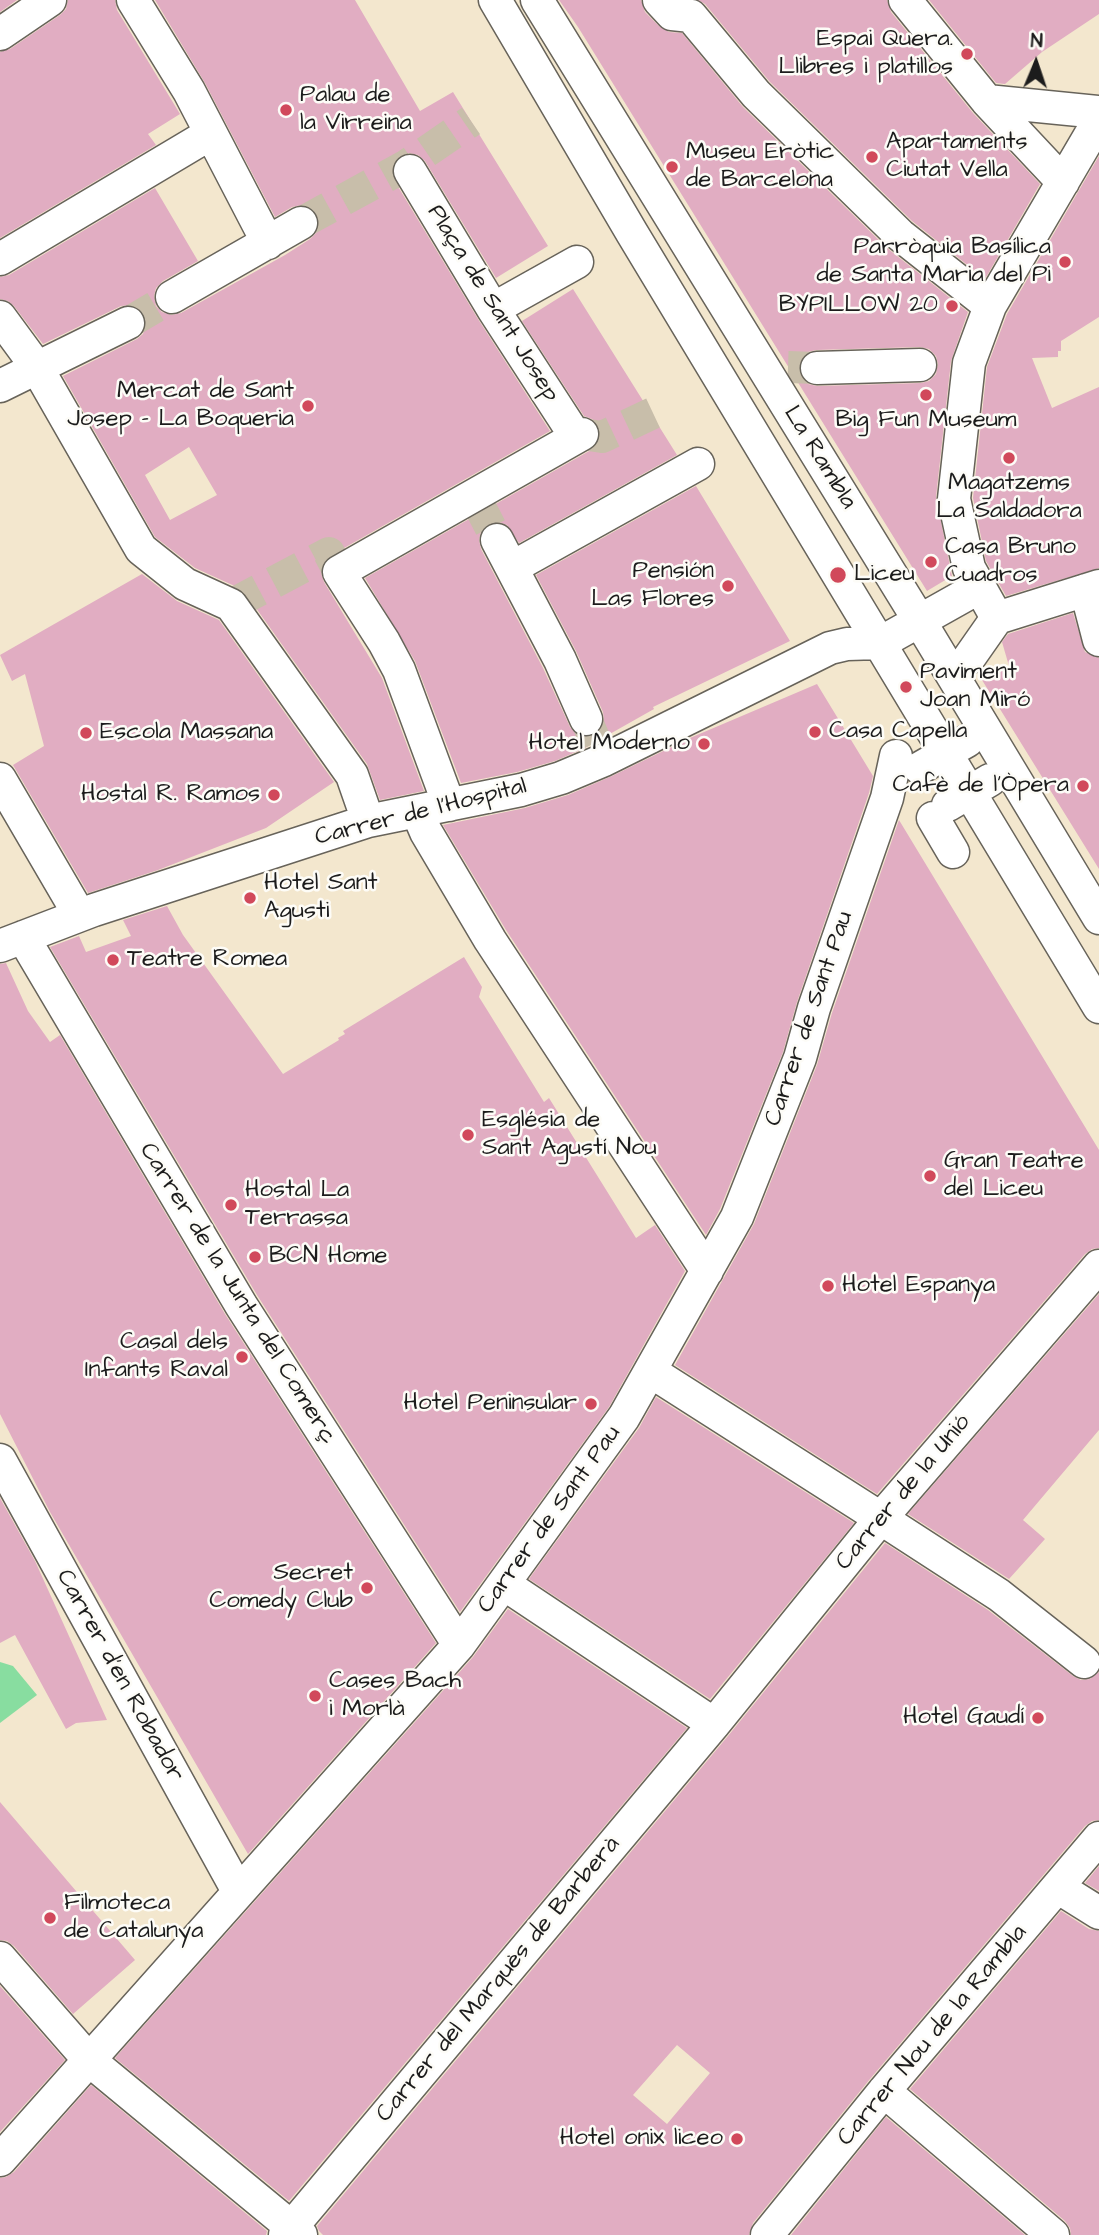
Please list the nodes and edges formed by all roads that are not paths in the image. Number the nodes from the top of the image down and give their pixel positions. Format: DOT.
graph roads {
  1 [pos="50,0"];
  2 [pos="133,0"];
  3 [pos="495,0"];
  4 [pos="537,0"];
  5 [pos="659,0"];
  6 [pos="905,0"];
  7 [pos="0,34"];
  8 [pos="987,101"];
  9 [pos="1099,112"];
  10 [pos="1099,120"];
  11 [pos="210,134"];
  12 [pos="410,171"];
  13 [pos="1063,182"];
  14 [pos="301,223"];
  15 [pos="268,243"];
  16 [pos="686,256"];
  17 [pos="0,259"];
  18 [pos="577,262"];
  19 [pos="645,270"];
  20 [pos="173,297"];
  21 [pos="990,306"];
  22 [pos="493,309"];
  23 [pos="0,317"];
  24 [pos="128,323"];
  25 [pos="920,365"];
  26 [pos="36,366"];
  27 [pos="817,368"];
  28 [pos="0,386"];
  29 [pos="698,464"];
  30 [pos="497,540"];
  31 [pos="513,567"];
  32 [pos="974,578"];
  33 [pos="1092,588"];
  34 [pos="925,617"];
  35 [pos="997,618"];
  36 [pos="1099,640"];
  37 [pos="880,642"];
  38 [pos="969,658"];
  39 [pos="595,741"];
  40 [pos="928,748"];
  41 [pos="0,779"];
  42 [pos="960,799"];
  43 [pos="449,805"];
  44 [pos="417,811"];
  45 [pos="368,821"];
  46 [pos="953,852"];
  47 [pos="73,904"];
  48 [pos="1099,918"];
  49 [pos="11,941"];
  50 [pos="1099,1007"];
  51 [pos="1099,1266"];
  52 [pos="707,1271"];
  53 [pos="650,1371"];
  54 [pos="0,1460"];
  55 [pos="504,1584"];
  56 [pos="459,1645"];
  57 [pos="1084,1662"];
  58 [pos="714,1724"];
  59 [pos="1099,1838"];
  60 [pos="1059,1888"];
  61 [pos="238,1891"];
  62 [pos="1099,1913"];
  63 [pos="0,1958"];
  64 [pos="89,2060"];
  65 [pos="884,2091"];
  66 [pos="0,2160"];
  67 [pos="292,2232"];
  68 [pos="767,2235"];
  69 [pos="1053,2235"];
  1 -- 7 [label="street"];
  2 -- 11 [label="street"];
  3 -- 19 [label="street, La Rambla"];
  4 -- 34 [label="street, La Rambla"];
  5 -- 21 [label="street"];
  6 -- 8 [label="street"];
  8 -- 9 [label="street"];
  8 -- 13 [label="street"];
  10 -- 13 [label="street"];
  11 -- 15 [label="street"];
  11 -- 17 [label="street"];
  12 -- 22 [label="street, Plaça de Sant Josep"];
  13 -- 21 [label="street"];
  14 -- 15 [label="street"];
  15 -- 20 [label="street"];
  16 -- 19 [label="street"];
  18 -- 22 [label="street"];
  19 -- 37 [label="street, La Rambla"];
  21 -- 32 [label="street"];
  22 -- 43 [label="street, Plaça de Sant Josep"];
  23 -- 26 [label="street"];
  24 -- 26 [label="street"];
  25 -- 27 [label="street"];
  26 -- 28 [label="street"];
  26 -- 45 [label="street"];
  29 -- 31 [label="street"];
  30 -- 31 [label="street"];
  31 -- 39 [label="street"];
  32 -- 34 [label="street"];
  32 -- 35 [label="street"];
  33 -- 35 [label="street"];
  33 -- 36 [label="street"];
  34 -- 37 [label="street"];
  34 -- 48 [label="street, La Rambla"];
  35 -- 38 [label="street"];
  37 -- 39 [label="street, Carrer de l'Hospital"];
  37 -- 40 [label="street, La Rambla"];
  39 -- 43 [label="street, Carrer de l'Hospital"];
  40 -- 42 [label="street, La Rambla"];
  40 -- 52 [label="street, Carrer de Sant Pau"];
  41 -- 47 [label="street"];
  42 -- 46 [label="street, La Rambla"];
  42 -- 50 [label="street, La Rambla"];
  43 -- 44 [label="street, Carrer de l'Hospital"];
  44 -- 45 [label="street, Carrer de l'Hospital"];
  44 -- 52 [label="street"];
  45 -- 49 [label="street, Carrer de l'Hospital"];
  49 -- 56 [label="street, Carrer de la Junta del Comerç"];
  51 -- 58 [label="street, Carrer de la Unió"];
  52 -- 53 [label="street, Carrer de Sant Pau"];
  53 -- 55 [label="street, Carrer de Sant Pau"];
  53 -- 57 [label="street"];
  54 -- 61 [label="street, Carrer d'en Robador"];
  55 -- 56 [label="street, Carrer de Sant Pau"];
  55 -- 58 [label="street"];
  56 -- 61 [label="street, Carrer de Sant Pau"];
  58 -- 67 [label="street, Carrer del Marquès de Barberà"];
  59 -- 60 [label="street, Carrer Nou de la Rambla"];
  60 -- 62 [label="street"];
  60 -- 65 [label="street, Carrer Nou de la Rambla"];
  61 -- 64 [label="street, Carrer de Sant Pau"];
  63 -- 64 [label="street"];
  64 -- 66 [label="street, Carrer de Sant Pau"];
  64 -- 67 [label="street"];
  65 -- 68 [label="street, Carrer Nou de la Rambla"];
  65 -- 69 [label="street"];
}
